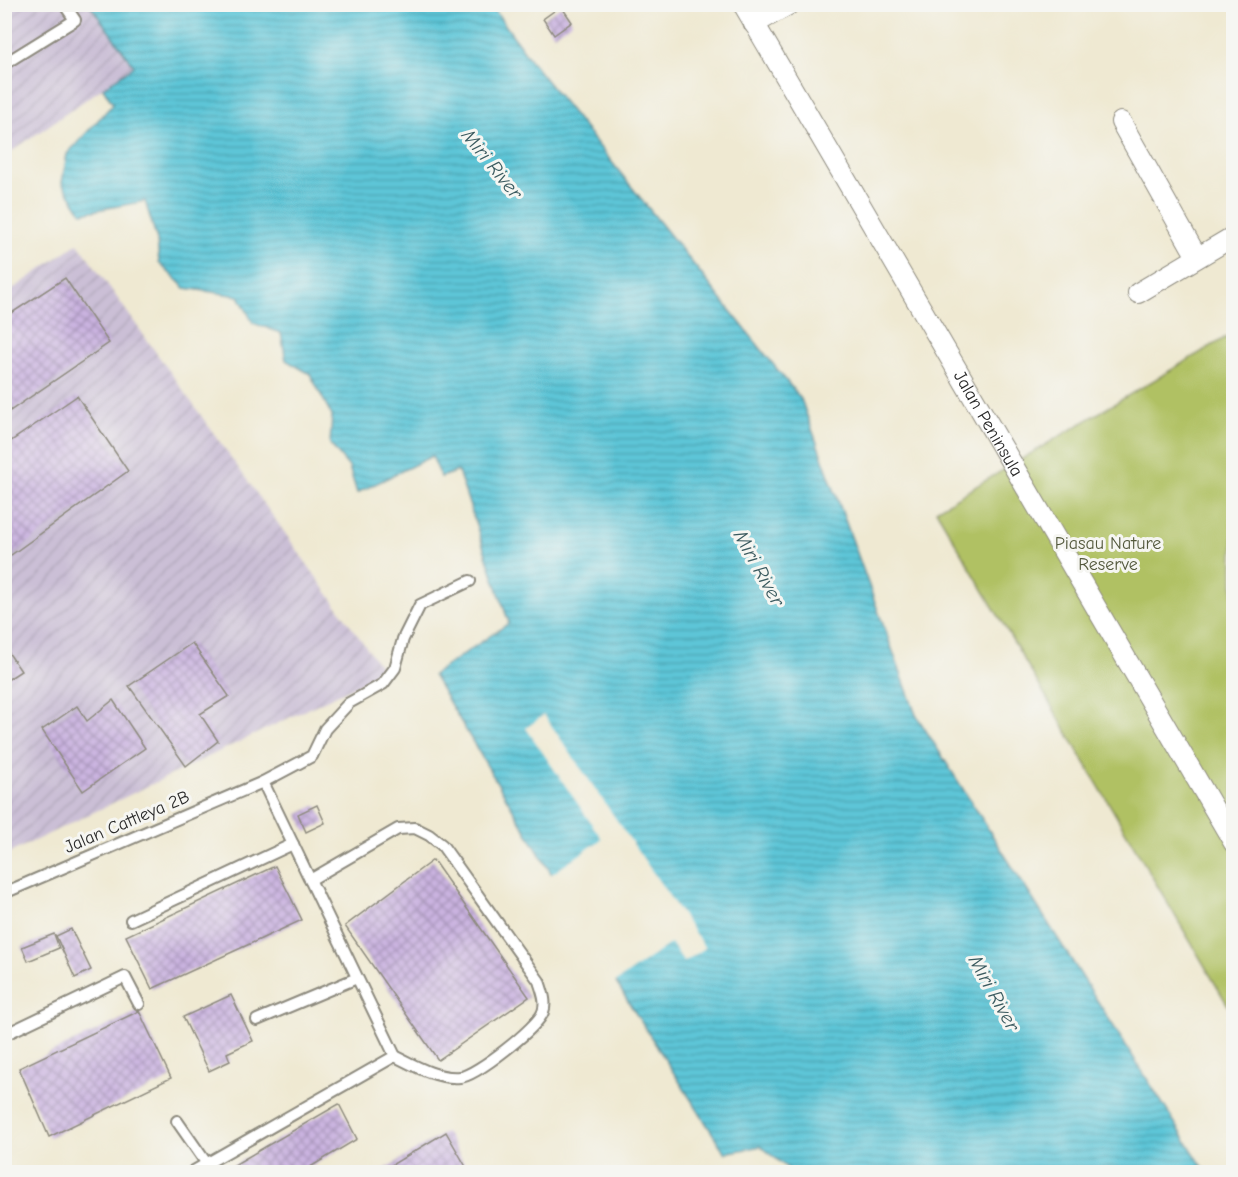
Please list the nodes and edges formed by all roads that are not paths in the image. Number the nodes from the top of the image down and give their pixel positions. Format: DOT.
graph roads {
  1 [pos="64,4"];
  2 [pos="743,4"];
  3 [pos="790,4"];
  4 [pos="754,24"];
  5 [pos="4,64"];
  6 [pos="1120,122"];
  7 [pos="1233,236"];
  8 [pos="1197,256"];
  9 [pos="1138,293"];
  10 [pos="470,581"];
  11 [pos="263,782"];
  12 [pos="1233,843"];
  13 [pos="293,844"];
  14 [pos="310,880"];
  15 [pos="4,893"];
  16 [pos="131,920"];
  17 [pos="357,978"];
  18 [pos="139,1004"];
  19 [pos="257,1020"];
  20 [pos="4,1035"];
  21 [pos="395,1056"];
  22 [pos="177,1120"];
  23 [pos="207,1164"];
  24 [pos="192,1173"];
  1 -- 5 [label="lane"];
  2 -- 4 [label="street, Jalan Peninsula"];
  3 -- 4 [label="street"];
  4 -- 12 [label="street, Jalan Peninsula"];
  6 -- 8 [label="street"];
  7 -- 8 [label="street"];
  8 -- 9 [label="street"];
  10 -- 11 [label="lane, Jalan Cattleya 2B"];
  11 -- 13 [label="lane"];
  11 -- 15 [label="lane, Jalan Cattleya 2B"];
  13 -- 14 [label="lane"];
  13 -- 16 [label="lane"];
  14 -- 17 [label="lane"];
  14 -- 21 [label="lane"];
  17 -- 19 [label="lane"];
  17 -- 21 [label="lane"];
  18 -- 20 [label="lane"];
  21 -- 23 [label="lane"];
  22 -- 23 [label="lane"];
  23 -- 24 [label="lane"];
}
